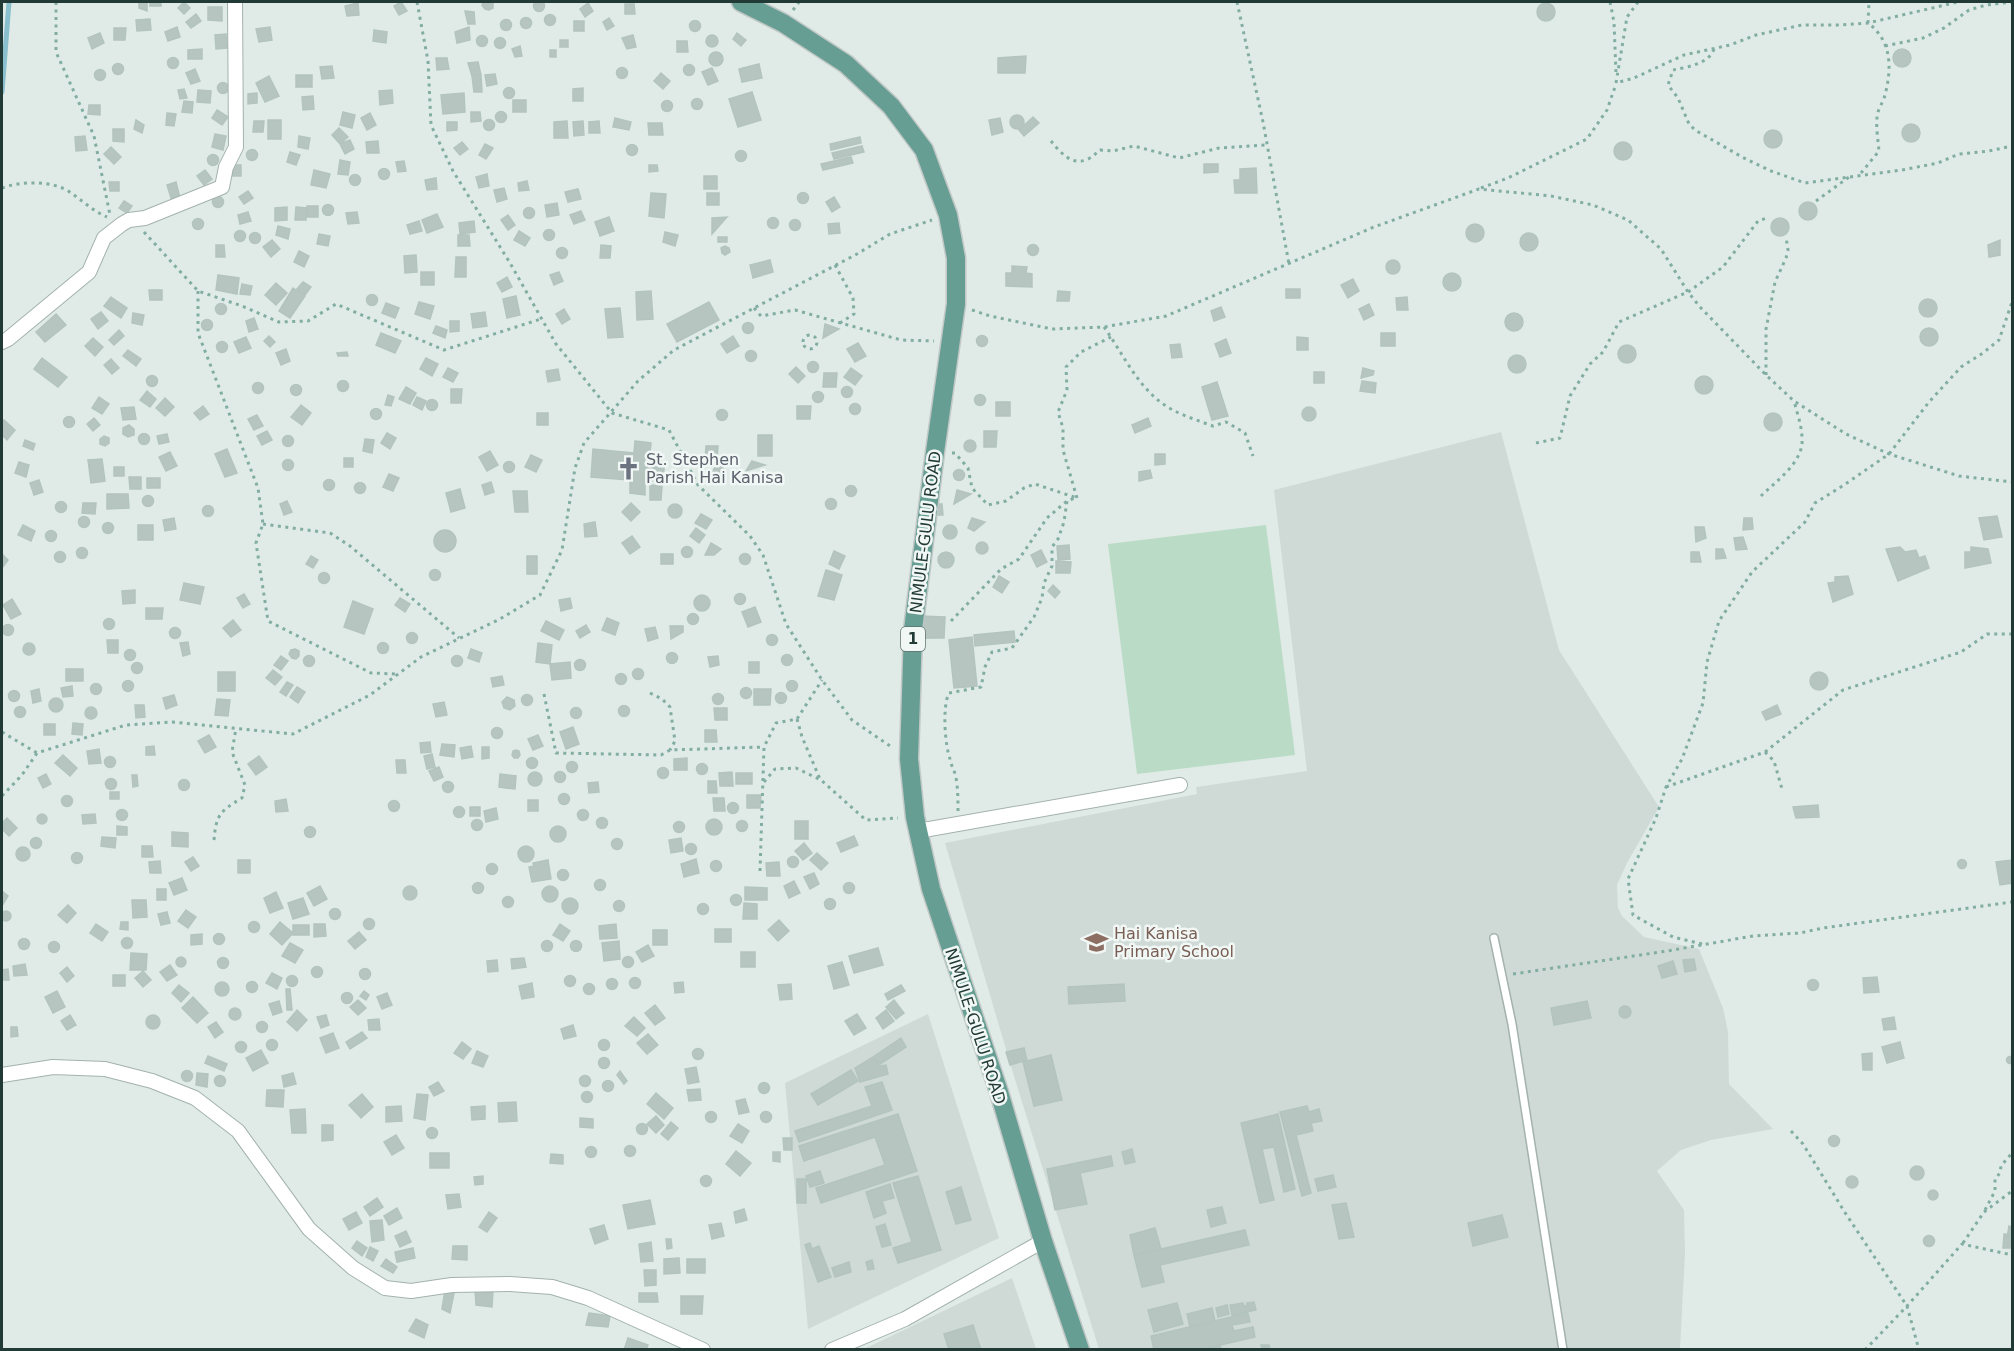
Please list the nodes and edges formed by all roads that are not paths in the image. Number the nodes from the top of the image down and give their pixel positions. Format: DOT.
graph roads {
  1 [pos="235,2"];
  2 [pos="741,2"];
  3 [pos="2,342"];
  4 [pos="1180,785"];
  5 [pos="916,824"];
  6 [pos="1494,939"];
  7 [pos="2,1075"];
  8 [pos="1043,1241"];
  9 [pos="703,1350"];
  10 [pos="832,1350"];
  11 [pos="1080,1350"];
  12 [pos="1563,1350"];
  1 -- 3 [label="street"];
  2 -- 5 [label="main road, NIMULE-GULU ROAD / 1"];
  4 -- 5 [label="street"];
  5 -- 8 [label="main road, NIMULE-GULU ROAD / 1"];
  6 -- 12 [label="lane"];
  7 -- 9 [label="street"];
  8 -- 10 [label="street"];
  8 -- 11 [label="main road, NIMULE-GULU ROAD / 1"];
}
